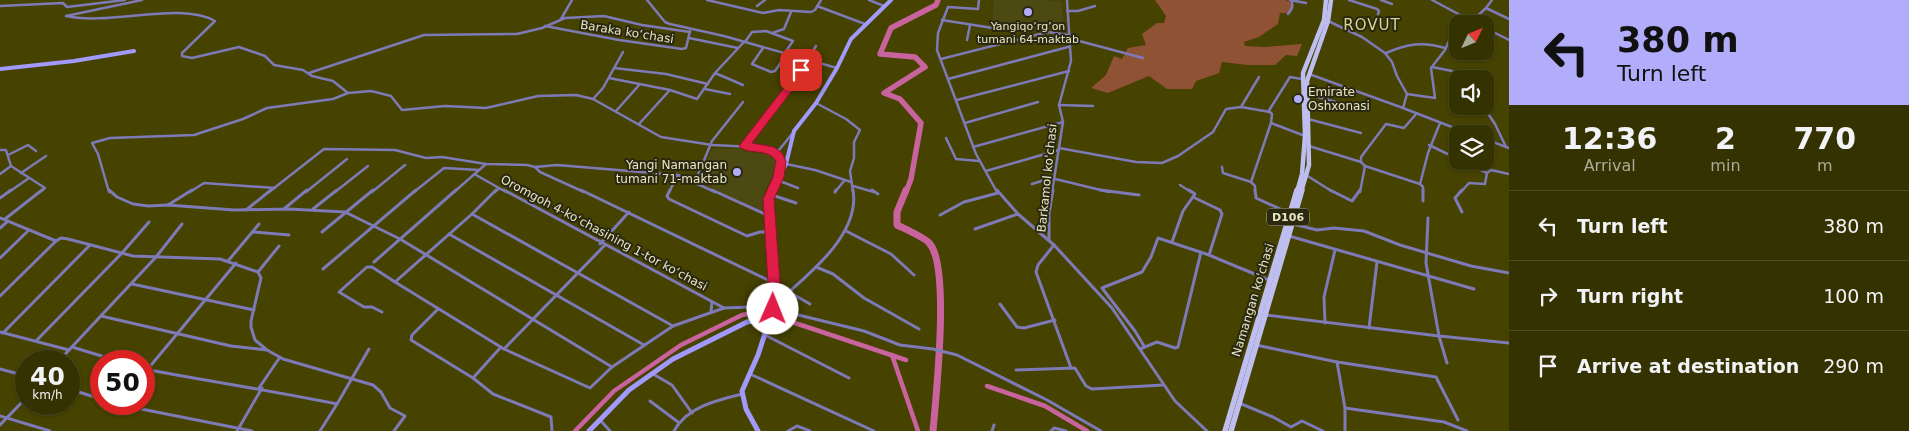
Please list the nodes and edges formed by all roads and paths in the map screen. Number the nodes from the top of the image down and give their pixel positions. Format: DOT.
graph roads {
  1 [pos="124,0"];
  2 [pos="142,0"];
  3 [pos="572,0"];
  4 [pos="647,0"];
  5 [pos="707,0"];
  6 [pos="727,0"];
  7 [pos="765,0"];
  8 [pos="821,0"];
  9 [pos="870,0"];
  10 [pos="891,0"];
  11 [pos="979,0"];
  12 [pos="1067,0"];
  13 [pos="1291,0"];
  14 [pos="1326,0"];
  15 [pos="1331,0"];
  16 [pos="1349,0"];
  17 [pos="1381,0"];
  18 [pos="1432,0"];
  19 [pos="1492,0"];
  20 [pos="64,2"];
  21 [pos="1306,3"];
  22 [pos="1392,4"];
  23 [pos="722,5"];
  24 [pos="0,6"];
  25 [pos="757,6"];
  26 [pos="817,6"];
  27 [pos="884,6"];
  28 [pos="1095,6"];
  29 [pos="1486,8"];
  30 [pos="1067,11"];
  31 [pos="791,12"];
  32 [pos="1288,14"];
  33 [pos="1378,14"];
  34 [pos="1458,15"];
  35 [pos="1478,15"];
  36 [pos="561,19"];
  37 [pos="1509,19"];
  38 [pos="942,20"];
  39 [pos="1328,21"];
  40 [pos="865,24"];
  41 [pos="970,24"];
  42 [pos="544,26"];
  43 [pos="999,29"];
  44 [pos="690,30"];
  45 [pos="1494,32"];
  46 [pos="772,33"];
  47 [pos="1068,37"];
  48 [pos="689,38"];
  49 [pos="1449,39"];
  50 [pos="967,40"];
  51 [pos="1509,40"];
  52 [pos="744,42"];
  53 [pos="816,46"];
  54 [pos="1069,47"];
  55 [pos="739,48"];
  56 [pos="763,48"];
  57 [pos="1445,48"];
  58 [pos="134,51"];
  59 [pos="622,52"];
  60 [pos="1386,53"];
  61 [pos="785,55"];
  62 [pos="1143,58"];
  63 [pos="940,59"];
  64 [pos="807,61"];
  65 [pos="1432,67"];
  66 [pos="614,68"];
  67 [pos="837,68"];
  68 [pos="0,69"];
  69 [pos="1450,70"];
  70 [pos="1069,71"];
  71 [pos="308,73"];
  72 [pos="715,73"];
  73 [pos="1309,74"];
  74 [pos="1259,77"];
  75 [pos="608,78"];
  76 [pos="948,79"];
  77 [pos="1302,79"];
  78 [pos="640,84"];
  79 [pos="708,84"];
  80 [pos="743,85"];
  81 [pos="705,89"];
  82 [pos="670,90"];
  83 [pos="348,94"];
  84 [pos="730,94"];
  85 [pos="1307,94"];
  86 [pos="1407,94"];
  87 [pos="592,99"];
  88 [pos="957,100"];
  89 [pos="743,102"];
  90 [pos="1038,102"];
  91 [pos="816,103"];
  92 [pos="1059,105"];
  93 [pos="1093,106"];
  94 [pos="1241,106"];
  95 [pos="1403,108"];
  96 [pos="1366,110"];
  97 [pos="616,111"];
  98 [pos="1268,112"];
  99 [pos="1417,114"];
  100 [pos="1488,115"];
  101 [pos="1308,119"];
  102 [pos="1063,122"];
  103 [pos="965,123"];
  104 [pos="1271,123"];
  105 [pos="1440,123"];
  106 [pos="638,124"];
  107 [pos="1449,126"];
  108 [pos="1361,133"];
  109 [pos="792,134"];
  110 [pos="1305,136"];
  111 [pos="946,138"];
  112 [pos="1494,143"];
  113 [pos="712,145"];
  114 [pos="1429,145"];
  115 [pos="744,146"];
  116 [pos="1309,146"];
  117 [pos="972,147"];
  118 [pos="1508,148"];
  119 [pos="1059,149"];
  120 [pos="0,150"];
  121 [pos="36,150"];
  122 [pos="775,152"];
  123 [pos="1449,155"];
  124 [pos="8,156"];
  125 [pos="46,156"];
  126 [pos="347,159"];
  127 [pos="979,160"];
  128 [pos="1361,162"];
  129 [pos="486,164"];
  130 [pos="786,164"];
  131 [pos="405,165"];
  132 [pos="11,166"];
  133 [pos="368,166"];
  134 [pos="1365,166"];
  135 [pos="535,167"];
  136 [pos="1222,167"];
  137 [pos="479,170"];
  138 [pos="1481,170"];
  139 [pos="986,171"];
  140 [pos="1487,173"];
  141 [pos="0,174"];
  142 [pos="20,174"];
  143 [pos="1509,174"];
  144 [pos="476,175"];
  145 [pos="678,175"];
  146 [pos="1306,176"];
  147 [pos="29,178"];
  148 [pos="778,178"];
  149 [pos="1055,179"];
  150 [pos="844,181"];
  151 [pos="694,182"];
  152 [pos="1251,182"];
  153 [pos="852,184"];
  154 [pos="1032,184"];
  155 [pos="1420,184"];
  156 [pos="1180,185"];
  157 [pos="275,188"];
  158 [pos="499,188"];
  159 [pos="798,188"];
  160 [pos="835,192"];
  161 [pos="998,193"];
  162 [pos="770,194"];
  163 [pos="878,194"];
  164 [pos="1139,195"];
  165 [pos="1193,197"];
  166 [pos="0,198"];
  167 [pos="1423,201"];
  168 [pos="796,203"];
  169 [pos="168,206"];
  170 [pos="284,209"];
  171 [pos="312,210"];
  172 [pos="245,211"];
  173 [pos="345,212"];
  174 [pos="629,212"];
  175 [pos="1462,212"];
  176 [pos="1289,213"];
  177 [pos="472,214"];
  178 [pos="1018,214"];
  179 [pos="940,215"];
  180 [pos="769,216"];
  181 [pos="1428,218"];
  182 [pos="4,219"];
  183 [pos="149,222"];
  184 [pos="182,224"];
  185 [pos="258,224"];
  186 [pos="1293,224"];
  187 [pos="373,225"];
  188 [pos="0,228"];
  189 [pos="975,229"];
  190 [pos="29,230"];
  191 [pos="846,231"];
  192 [pos="253,232"];
  193 [pos="322,232"];
  194 [pos="771,232"];
  195 [pos="449,234"];
  196 [pos="289,235"];
  197 [pos="1289,236"];
  198 [pos="400,239"];
  199 [pos="56,241"];
  200 [pos="1049,241"];
  201 [pos="1172,242"];
  202 [pos="90,245"];
  203 [pos="602,245"];
  204 [pos="279,246"];
  205 [pos="1054,246"];
  206 [pos="1335,250"];
  207 [pos="1201,252"];
  208 [pos="1425,252"];
  209 [pos="122,253"];
  210 [pos="426,255"];
  211 [pos="1209,255"];
  212 [pos="156,257"];
  213 [pos="0,258"];
  214 [pos="228,261"];
  215 [pos="374,262"];
  216 [pos="1377,262"];
  217 [pos="236,263"];
  218 [pos="816,267"];
  219 [pos="323,269"];
  220 [pos="258,272"];
  221 [pos="1509,273"];
  222 [pos="578,274"];
  223 [pos="914,275"];
  224 [pos="1428,278"];
  225 [pos="1269,280"];
  226 [pos="395,282"];
  227 [pos="774,283"];
  228 [pos="132,284"];
  229 [pos="1474,289"];
  230 [pos="789,292"];
  231 [pos="0,296"];
  232 [pos="557,296"];
  233 [pos="206,300"];
  234 [pos="712,302"];
  235 [pos="810,304"];
  236 [pos="1000,304"];
  237 [pos="774,307"];
  238 [pos="724,308"];
  239 [pos="438,309"];
  240 [pos="254,310"];
  241 [pos="382,312"];
  242 [pos="711,312"];
  243 [pos="1263,315"];
  244 [pos="101,316"];
  245 [pos="532,320"];
  246 [pos="1055,320"];
  247 [pos="1324,321"];
  248 [pos="770,322"];
  249 [pos="673,326"];
  250 [pos="1369,328"];
  251 [pos="919,329"];
  252 [pos="1,332"];
  253 [pos="178,333"];
  254 [pos="765,335"];
  255 [pos="1439,336"];
  256 [pos="36,341"];
  257 [pos="1509,343"];
  258 [pos="644,345"];
  259 [pos="1255,345"];
  260 [pos="1142,347"];
  261 [pos="70,348"];
  262 [pos="503,348"];
  263 [pos="369,349"];
  264 [pos="268,350"];
  265 [pos="90,353"];
  266 [pos="280,357"];
  267 [pos="155,359"];
  268 [pos="1337,362"];
  269 [pos="1448,363"];
  270 [pos="612,366"];
  271 [pos="1071,368"];
  272 [pos="0,369"];
  273 [pos="1016,370"];
  274 [pos="155,371"];
  275 [pos="15,373"];
  276 [pos="653,373"];
  277 [pos="750,373"];
  278 [pos="473,378"];
  279 [pos="849,378"];
  280 [pos="350,379"];
  281 [pos="1163,385"];
  282 [pos="261,388"];
  283 [pos="742,394"];
  284 [pos="650,401"];
  285 [pos="1238,403"];
  286 [pos="337,404"];
  287 [pos="1345,408"];
  288 [pos="15,409"];
  289 [pos="155,412"];
  290 [pos="692,413"];
  291 [pos="0,416"];
  292 [pos="6,418"];
  293 [pos="600,420"];
  294 [pos="1458,420"];
  295 [pos="678,422"];
  296 [pos="0,425"];
  297 [pos="994,425"];
  298 [pos="238,430"];
  299 [pos="50,431"];
  300 [pos="252,431"];
  301 [pos="320,431"];
  302 [pos="394,431"];
  303 [pos="552,431"];
  304 [pos="589,431"];
  305 [pos="610,431"];
  306 [pos="674,431"];
  307 [pos="758,431"];
  308 [pos="788,431"];
  309 [pos="810,431"];
  310 [pos="874,431"];
  311 [pos="992,431"];
  312 [pos="1050,431"];
  313 [pos="1066,431"];
  314 [pos="1101,431"];
  315 [pos="1207,431"];
  316 [pos="1225,431"];
  317 [pos="1231,431"];
  318 [pos="1322,431"];
  319 [pos="1345,431"];
  320 [pos="1467,431"];
  1 -- 20 [label="street"];
  2 -- 71 [label="street"];
  3 -- 36 [label="street"];
  4 -- 44 [label="street"];
  5 -- 23 [label="street"];
  6 -- 23 [label="street"];
  7 -- 25 [label="street"];
  8 -- 26 [label="street"];
  9 -- 27 [label="street"];
  10 -- 27 [label="main road"];
  11 -- 38 [label="street"];
  12 -- 30 [label="street, Barkamol ko'chasi"];
  13 -- 21 [label="street"];
  13 -- 32 [label="street"];
  14 -- 77 [label="main road, Namangan ko'chasi / D106"];
  15 -- 39 [label="main road, Namangan ko'chasi / D106"];
  16 -- 33 [label="street"];
  17 -- 22 [label="street"];
  18 -- 34 [label="street"];
  19 -- 29 [label="street"];
  20 -- 24 [label="street"];
  23 -- 31 [label="street"];
  26 -- 31 [label="street"];
  26 -- 40 [label="street"];
  27 -- 40 [label="main road"];
  28 -- 30 [label="street"];
  29 -- 35 [label="street"];
  29 -- 37 [label="street"];
  30 -- 47 [label="street, Barkamol ko'chasi"];
  31 -- 46 [label="street"];
  36 -- 42 [label="street"];
  36 -- 44 [label="street"];
  38 -- 41 [label="street"];
  38 -- 63 [label="street"];
  39 -- 60 [label="street"];
  39 -- 73 [label="main road, Namangan ko'chasi / D106"];
  40 -- 67 [label="main road"];
  41 -- 43 [label="street"];
  41 -- 50 [label="street"];
  42 -- 48 [label="street, Baraka koʻchasi"];
  42 -- 71 [label="street"];
  44 -- 48 [label="street, Baraka koʻchasi"];
  44 -- 52 [label="street"];
  45 -- 51 [label="street"];
  46 -- 52 [label="street"];
  46 -- 61 [label="street"];
  47 -- 54 [label="street, Barkamol ko'chasi"];
  47 -- 62 [label="street"];
  47 -- 63 [label="street"];
  48 -- 55 [label="street"];
  49 -- 57 [label="street"];
  52 -- 55 [label="street"];
  52 -- 56 [label="street"];
  53 -- 64 [label="street"];
  54 -- 70 [label="street, Barkamol ko'chasi"];
  54 -- 76 [label="street"];
  55 -- 72 [label="street"];
  56 -- 61 [label="street"];
  56 -- 61 [label="street"];
  57 -- 60 [label="street"];
  57 -- 65 [label="street"];
  58 -- 68 [label="main road"];
  59 -- 66 [label="street, Baraka koʻchasi"];
  60 -- 86 [label="street"];
  61 -- 64 [label="street"];
  61 -- 115 [label="street"];
  63 -- 76 [label="street"];
  64 -- 67 [label="street"];
  65 -- 69 [label="street"];
  65 -- 86 [label="street"];
  66 -- 75 [label="street, Baraka koʻchasi"];
  66 -- 79 [label="street"];
  67 -- 91 [label="main road"];
  70 -- 88 [label="street"];
  70 -- 92 [label="street, Barkamol ko'chasi"];
  71 -- 83 [label="street"];
  72 -- 79 [label="street"];
  72 -- 80 [label="street"];
  73 -- 85 [label="main road, Namangan ko'chasi / D106"];
  73 -- 95 [label="street"];
  74 -- 94 [label="street"];
  75 -- 78 [label="street"];
  75 -- 87 [label="street, Baraka koʻchasi"];
  76 -- 88 [label="street"];
  77 -- 98 [label="street"];
  77 -- 110 [label="main road, Namangan ko'chasi / D106"];
  78 -- 82 [label="street"];
  78 -- 97 [label="street"];
  79 -- 81 [label="street"];
  81 -- 82 [label="street"];
  81 -- 84 [label="street"];
  82 -- 106 [label="street"];
  83 -- 87 [label="street"];
  83 -- 169 [label="street"];
  85 -- 96 [label="street"];
  85 -- 101 [label="main road, Namangan ko'chasi / D106"];
  86 -- 95 [label="street"];
  87 -- 97 [label="street"];
  88 -- 103 [label="street"];
  89 -- 113 [label="street"];
  90 -- 103 [label="street"];
  91 -- 109 [label="main road"];
  91 -- 153 [label="street"];
  92 -- 93 [label="street"];
  92 -- 102 [label="street, Barkamol ko'chasi"];
  94 -- 98 [label="street"];
  94 -- 119 [label="street"];
  95 -- 99 [label="street"];
  97 -- 106 [label="street"];
  98 -- 104 [label="street"];
  99 -- 105 [label="street"];
  99 -- 128 [label="street"];
  100 -- 118 [label="street"];
  101 -- 108 [label="street"];
  101 -- 116 [label="main road, Namangan ko'chasi / D106"];
  102 -- 117 [label="street"];
  102 -- 119 [label="street, Barkamol ko'chasi"];
  103 -- 117 [label="street"];
  104 -- 110 [label="street"];
  104 -- 152 [label="street"];
  105 -- 107 [label="street"];
  105 -- 114 [label="street"];
  106 -- 113 [label="street"];
  109 -- 122 [label="street"];
  109 -- 130 [label="main road"];
  110 -- 176 [label="main road, Namangan ko'chasi / D106"];
  111 -- 127 [label="street"];
  112 -- 118 [label="street"];
  113 -- 115 [label="street"];
  113 -- 151 [label="street"];
  114 -- 123 [label="street"];
  114 -- 155 [label="street"];
  115 -- 122 [label="street"];
  116 -- 128 [label="street"];
  116 -- 146 [label="main road, Namangan ko'chasi / D106"];
  117 -- 127 [label="street"];
  119 -- 139 [label="street"];
  119 -- 149 [label="street, Barkamol ko'chasi"];
  120 -- 124 [label="street"];
  121 -- 124 [label="street"];
  122 -- 148 [label="street"];
  124 -- 132 [label="street"];
  125 -- 142 [label="street"];
  126 -- 170 [label="street"];
  127 -- 139 [label="street"];
  128 -- 134 [label="street"];
  129 -- 135 [label="street"];
  129 -- 137 [label="street"];
  129 -- 157 [label="street"];
  130 -- 148 [label="main road"];
  130 -- 150 [label="street"];
  131 -- 173 [label="street"];
  132 -- 141 [label="street"];
  132 -- 142 [label="street"];
  133 -- 171 [label="street"];
  134 -- 146 [label="street"];
  134 -- 155 [label="street"];
  135 -- 145 [label="street"];
  135 -- 174 [label="street"];
  136 -- 152 [label="street"];
  137 -- 144 [label="street"];
  137 -- 187 [label="street"];
  138 -- 140 [label="street"];
  139 -- 161 [label="street"];
  140 -- 143 [label="street"];
  140 -- 175 [label="street"];
  142 -- 147 [label="street"];
  144 -- 158 [label="street, Oromgoh 4-koʻchasining 1-tor koʻchasi"];
  144 -- 198 [label="street"];
  145 -- 151 [label="street"];
  145 -- 194 [label="street"];
  146 -- 186 [label="main road, Namangan ko'chasi / D106"];
  147 -- 166 [label="street"];
  147 -- 182 [label="street"];
  148 -- 159 [label="street"];
  148 -- 162 [label="main road"];
  149 -- 154 [label="street"];
  149 -- 164 [label="street"];
  149 -- 200 [label="street, Barkamol ko'chasi"];
  150 -- 153 [label="street"];
  150 -- 160 [label="street"];
  151 -- 180 [label="street"];
  152 -- 176 [label="street"];
  153 -- 163 [label="street"];
  153 -- 191 [label="street"];
  155 -- 167 [label="street"];
  156 -- 165 [label="street"];
  157 -- 169 [label="street"];
  157 -- 172 [label="street"];
  158 -- 177 [label="street"];
  158 -- 203 [label="street, Oromgoh 4-koʻchasining 1-tor koʻchasi"];
  161 -- 178 [label="street"];
  161 -- 179 [label="street"];
  162 -- 168 [label="street"];
  162 -- 180 [label="main road"];
  165 -- 201 [label="street"];
  165 -- 211 [label="street"];
  169 -- 172 [label="street"];
  170 -- 171 [label="street"];
  170 -- 172 [label="street"];
  171 -- 173 [label="street"];
  173 -- 187 [label="street"];
  173 -- 193 [label="street"];
  174 -- 203 [label="street"];
  174 -- 227 [label="street"];
  176 -- 225 [label="main road, Namangan ko'chasi / D106"];
  177 -- 195 [label="street"];
  177 -- 222 [label="street"];
  178 -- 189 [label="street"];
  178 -- 200 [label="street"];
  180 -- 194 [label="main road"];
  181 -- 208 [label="street"];
  182 -- 188 [label="street"];
  182 -- 190 [label="street"];
  183 -- 209 [label="street"];
  184 -- 212 [label="street"];
  185 -- 192 [label="street"];
  186 -- 197 [label="main road, Namangan ko'chasi / D106"];
  186 -- 208 [label="street"];
  187 -- 198 [label="street"];
  187 -- 219 [label="street"];
  190 -- 199 [label="street"];
  190 -- 213 [label="street"];
  191 -- 218 [label="street"];
  191 -- 223 [label="street"];
  192 -- 196 [label="street"];
  192 -- 214 [label="street"];
  194 -- 227 [label="main road"];
  195 -- 210 [label="street"];
  195 -- 232 [label="street"];
  197 -- 206 [label="street"];
  197 -- 243 [label="main road, Namangan ko'chasi / D106"];
  198 -- 210 [label="street"];
  198 -- 215 [label="street"];
  199 -- 202 [label="street"];
  199 -- 231 [label="street"];
  200 -- 205 [label="street"];
  201 -- 207 [label="street"];
  201 -- 260 [label="street"];
  202 -- 209 [label="street"];
  202 -- 252 [label="street"];
  203 -- 222 [label="street"];
  203 -- 234 [label="street, Oromgoh 4-koʻchasining 1-tor koʻchasi"];
  204 -- 220 [label="street"];
  205 -- 246 [label="street"];
  205 -- 260 [label="street"];
  206 -- 216 [label="street"];
  206 -- 247 [label="street"];
  207 -- 211 [label="street"];
  207 -- 260 [label="street"];
  208 -- 221 [label="street"];
  208 -- 224 [label="street"];
  209 -- 212 [label="street"];
  209 -- 256 [label="street"];
  210 -- 226 [label="street"];
  210 -- 245 [label="street"];
  211 -- 225 [label="street"];
  212 -- 214 [label="street"];
  212 -- 228 [label="street"];
  214 -- 217 [label="street"];
  216 -- 224 [label="street"];
  216 -- 250 [label="street"];
  217 -- 220 [label="street"];
  217 -- 233 [label="street"];
  218 -- 230 [label="street"];
  218 -- 251 [label="street"];
  220 -- 240 [label="street"];
  222 -- 232 [label="street"];
  222 -- 249 [label="street"];
  224 -- 229 [label="street"];
  224 -- 255 [label="street"];
  225 -- 316 [label="main road, Namangan ko'chasi / D106"];
  226 -- 239 [label="street"];
  226 -- 241 [label="street"];
  227 -- 237 [label="main road"];
  228 -- 233 [label="street"];
  228 -- 244 [label="street"];
  230 -- 235 [label="street"];
  230 -- 237 [label="street"];
  232 -- 245 [label="street"];
  232 -- 258 [label="street"];
  233 -- 240 [label="street"];
  233 -- 253 [label="street"];
  234 -- 238 [label="street, Oromgoh 4-koʻchasining 1-tor koʻchasi"];
  234 -- 242 [label="street"];
  236 -- 246 [label="street"];
  237 -- 238 [label="street"];
  237 -- 248 [label="main road"];
  237 -- 314 [label="street"];
  238 -- 242 [label="street"];
  239 -- 262 [label="street"];
  239 -- 278 [label="street"];
  240 -- 264 [label="street"];
  242 -- 249 [label="street"];
  243 -- 247 [label="street"];
  243 -- 259 [label="main road, Namangan ko'chasi / D106"];
  244 -- 253 [label="street"];
  244 -- 261 [label="street"];
  245 -- 262 [label="street"];
  245 -- 270 [label="street"];
  246 -- 271 [label="street"];
  247 -- 250 [label="street"];
  248 -- 254 [label="main road"];
  248 -- 276 [label="main road"];
  249 -- 258 [label="street"];
  250 -- 255 [label="street"];
  252 -- 256 [label="street"];
  253 -- 264 [label="street"];
  253 -- 267 [label="street"];
  254 -- 277 [label="main road"];
  254 -- 279 [label="street"];
  255 -- 257 [label="street"];
  255 -- 269 [label="street"];
  256 -- 261 [label="street"];
  258 -- 270 [label="street"];
  259 -- 268 [label="street"];
  259 -- 285 [label="main road, Namangan ko'chasi / D106"];
  260 -- 281 [label="street"];
  261 -- 265 [label="street"];
  262 -- 270 [label="street"];
  262 -- 278 [label="street"];
  263 -- 280 [label="street"];
  264 -- 266 [label="street"];
  266 -- 280 [label="street"];
  266 -- 282 [label="street"];
  268 -- 287 [label="street"];
  268 -- 294 [label="street"];
  271 -- 273 [label="street"];
  271 -- 281 [label="street"];
  272 -- 275 [label="street"];
  274 -- 282 [label="street"];
  276 -- 290 [label="street"];
  276 -- 293 [label="main road"];
  277 -- 283 [label="main road"];
  277 -- 310 [label="street"];
  278 -- 303 [label="street"];
  280 -- 286 [label="street"];
  280 -- 302 [label="street"];
  281 -- 315 [label="street"];
  282 -- 286 [label="street"];
  282 -- 298 [label="street"];
  283 -- 290 [label="street"];
  283 -- 307 [label="main road"];
  284 -- 295 [label="street"];
  285 -- 317 [label="main road, Namangan ko'chasi / D106"];
  285 -- 318 [label="street"];
  286 -- 301 [label="street"];
  287 -- 319 [label="street"];
  287 -- 320 [label="street"];
  288 -- 292 [label="street"];
  289 -- 298 [label="street"];
  290 -- 295 [label="street"];
  291 -- 292 [label="street"];
  292 -- 296 [label="street"];
  292 -- 299 [label="street"];
  293 -- 304 [label="main road"];
  293 -- 305 [label="street"];
  295 -- 306 [label="street"];
  297 -- 311 [label="street"];
  298 -- 300 [label="street"];
  308 -- 309 [label="street"];
  312 -- 313 [label="street"];
}
